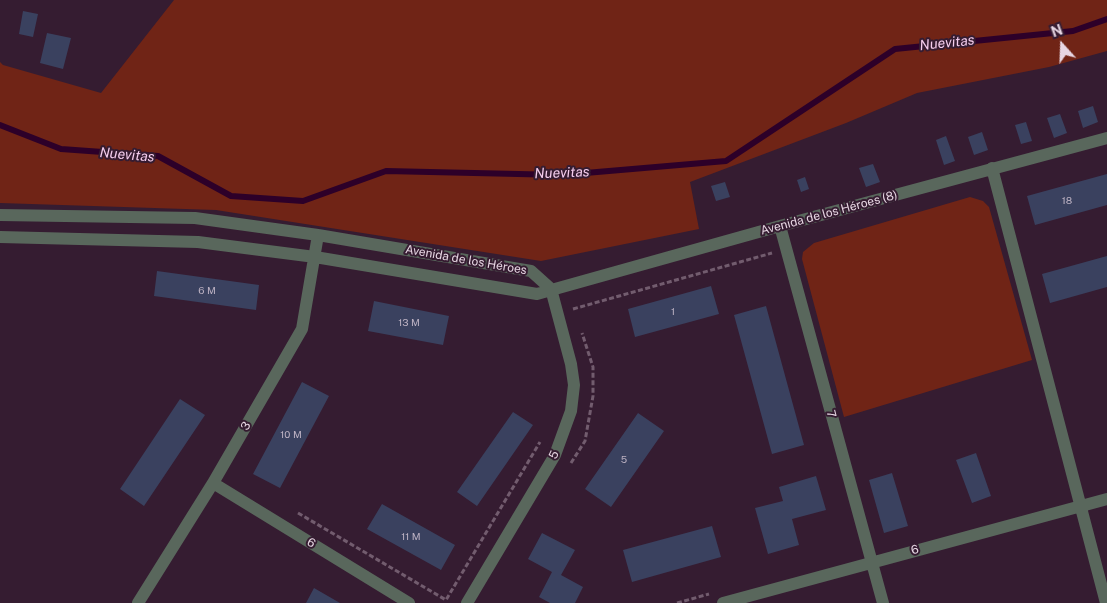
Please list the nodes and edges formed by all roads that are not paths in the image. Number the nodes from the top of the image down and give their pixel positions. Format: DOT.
graph roads {
  1 [pos="1107,138"];
  2 [pos="992,168"];
  3 [pos="0,216"];
  4 [pos="780,226"];
  5 [pos="318,235"];
  6 [pos="0,237"];
  7 [pos="315,257"];
  8 [pos="551,289"];
  9 [pos="213,483"];
  10 [pos="1107,499"];
  11 [pos="1081,506"];
  12 [pos="872,562"];
  13 [pos="138,603"];
  14 [pos="409,603"];
  15 [pos="467,603"];
  16 [pos="723,603"];
  17 [pos="882,603"];
  18 [pos="1106,603"];
  1 -- 2 [label="street, Avenida de los Héroes (8)"];
  2 -- 4 [label="street, Avenida de los Héroes (8)"];
  2 -- 11 [label="street"];
  3 -- 5 [label="street, Avenida de los Héroes"];
  4 -- 8 [label="street, Avenida de los Héroes (8)"];
  4 -- 12 [label="street, 7"];
  5 -- 7 [label="street, 3"];
  5 -- 8 [label="street, Avenida de los Héroes"];
  6 -- 7 [label="street, Avenida de los Héroes"];
  7 -- 8 [label="street, Avenida de los Héroes"];
  7 -- 9 [label="street, 3"];
  8 -- 15 [label="street, 5"];
  9 -- 13 [label="street, 3"];
  9 -- 14 [label="street, 6"];
  10 -- 11 [label="street, 6"];
  11 -- 12 [label="street, 6"];
  11 -- 18 [label="street"];
  12 -- 16 [label="street, 6"];
  12 -- 17 [label="street, 7"];
}
